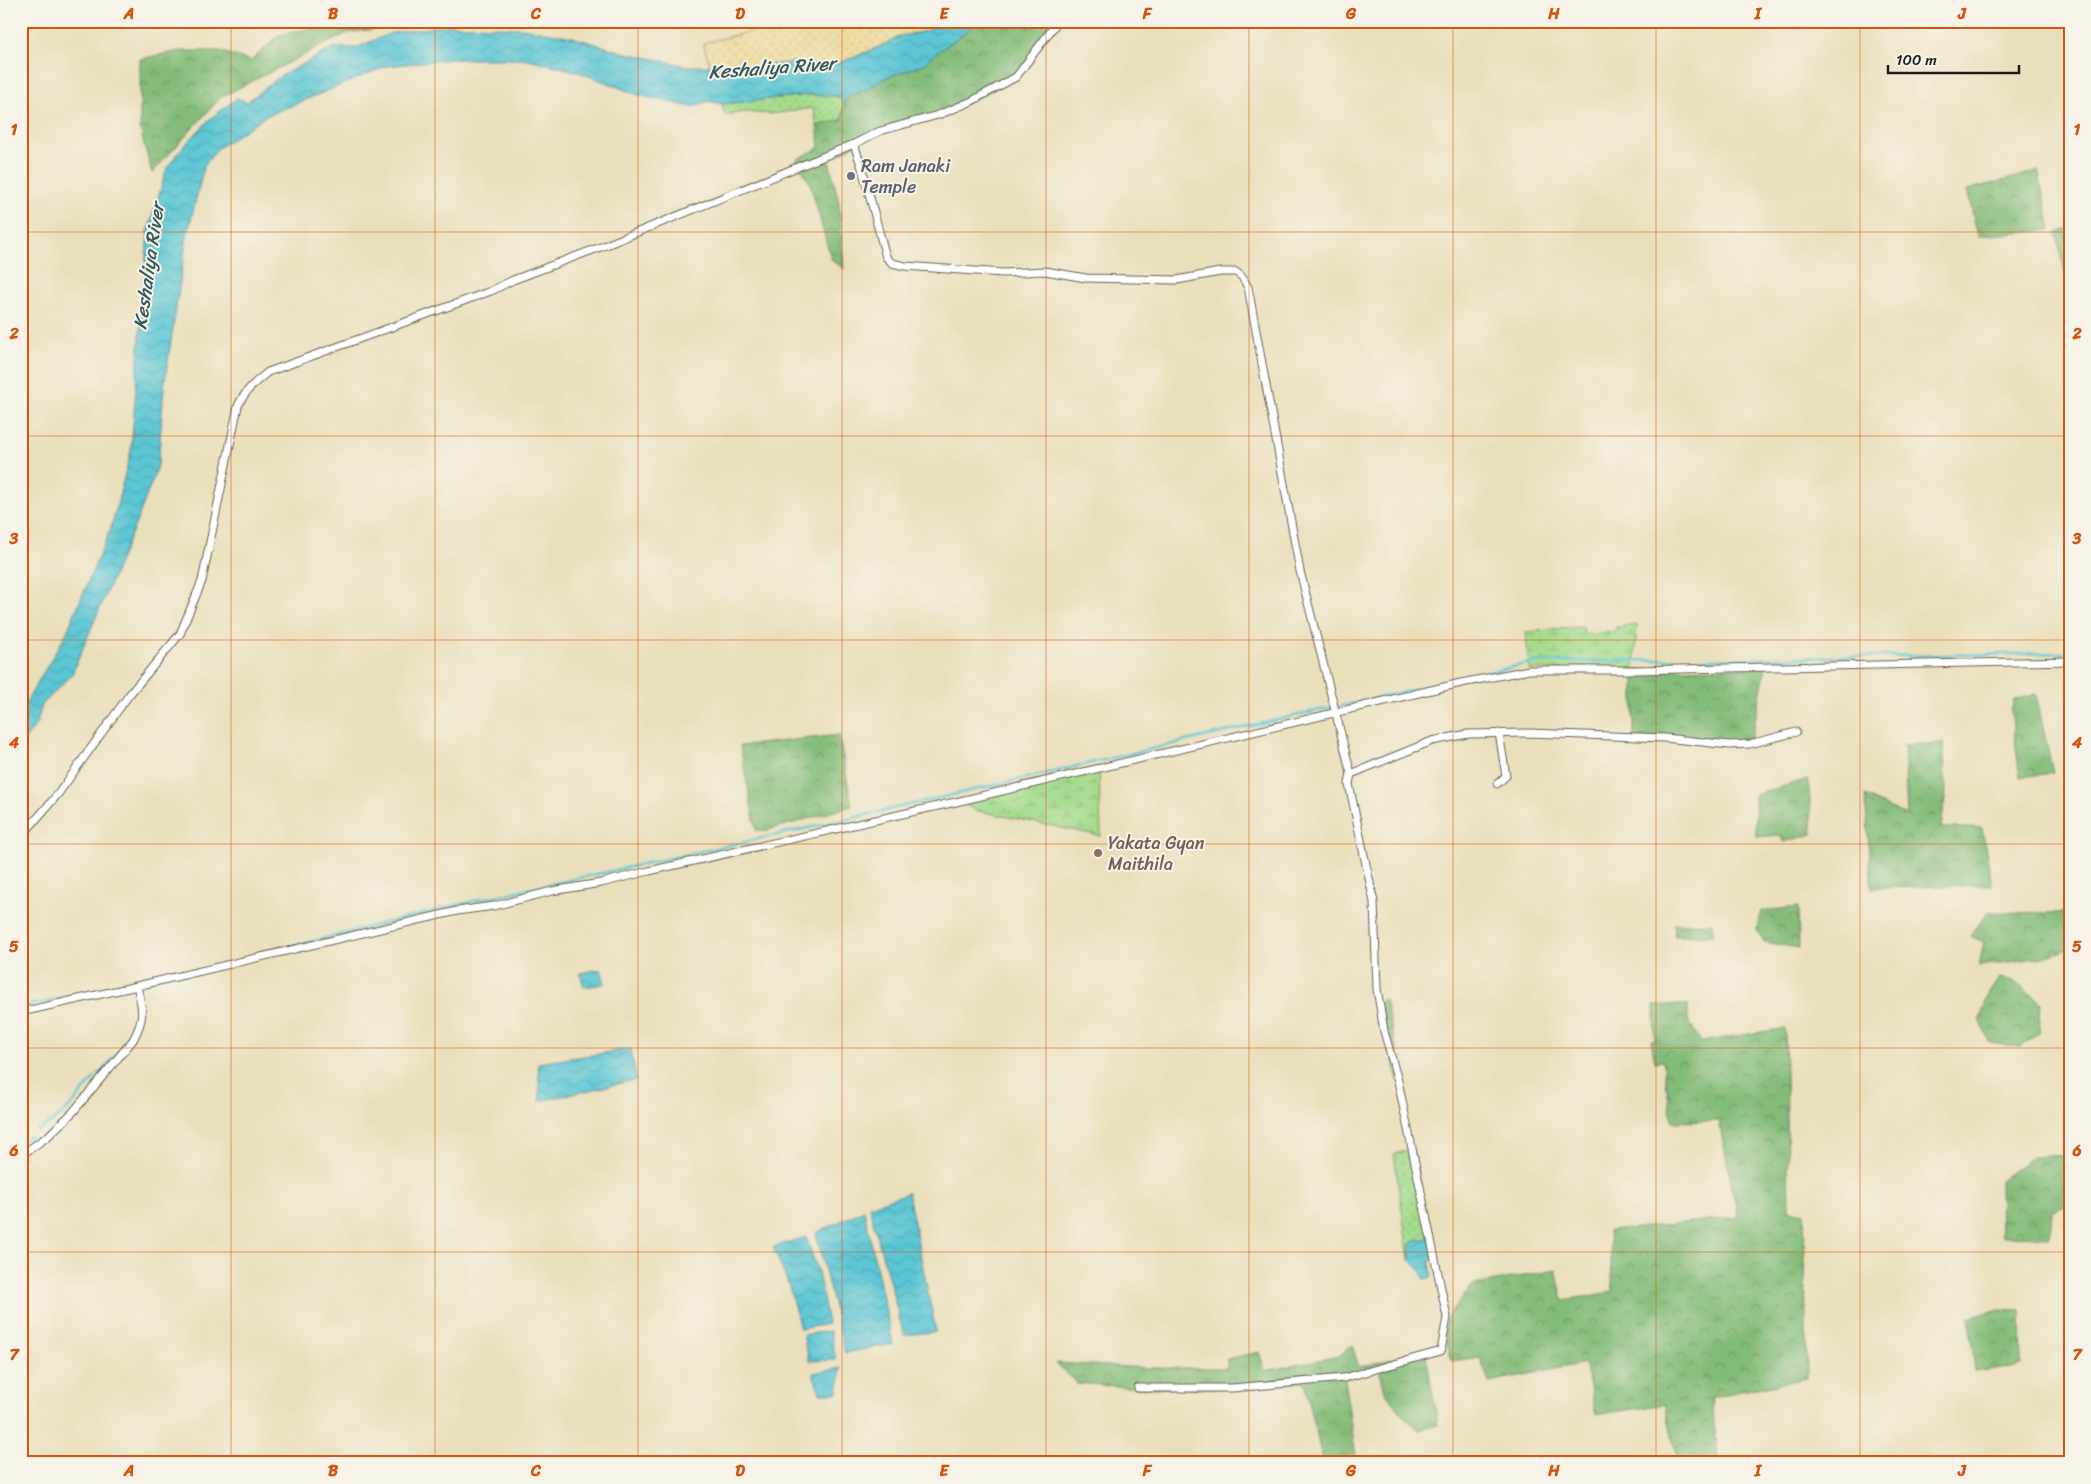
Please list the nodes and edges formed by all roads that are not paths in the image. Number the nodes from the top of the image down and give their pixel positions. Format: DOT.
graph roads {
  1 [pos="1058,21"];
  2 [pos="854,144"];
  3 [pos="2070,661"];
  4 [pos="1336,713"];
  5 [pos="1796,732"];
  6 [pos="1499,734"];
  7 [pos="1351,774"];
  8 [pos="1497,784"];
  9 [pos="21,837"];
  10 [pos="137,986"];
  11 [pos="21,1012"];
  12 [pos="21,1155"];
  13 [pos="1138,1388"];
  1 -- 2 [label="street"];
  2 -- 4 [label="street"];
  2 -- 9 [label="street"];
  3 -- 4 [label="street"];
  4 -- 7 [label="street"];
  4 -- 10 [label="street"];
  5 -- 6 [label="street"];
  6 -- 7 [label="street"];
  6 -- 8 [label="street"];
  7 -- 13 [label="street"];
  10 -- 11 [label="street"];
  10 -- 12 [label="street"];
}
